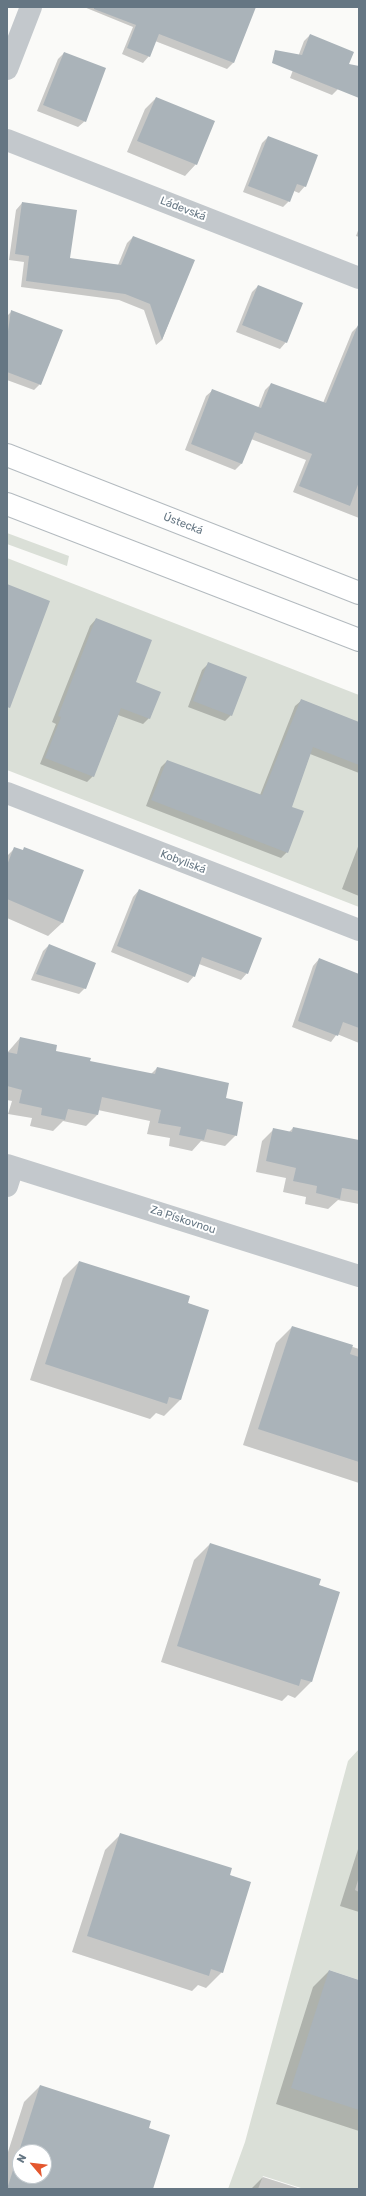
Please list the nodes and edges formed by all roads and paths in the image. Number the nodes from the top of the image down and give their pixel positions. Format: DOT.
graph roads {
  1 [pos="31,7"];
  2 [pos="7,69"];
  3 [pos="7,140"];
  4 [pos="359,278"];
  5 [pos="7,455"];
  6 [pos="7,504"];
  7 [pos="359,592"];
  8 [pos="359,640"];
  9 [pos="7,793"];
  10 [pos="359,930"];
  11 [pos="9,1172"];
  12 [pos="359,1276"];
  1 -- 2 [label="street"];
  3 -- 4 [label="street, Ládevská"];
  5 -- 7 [label="main road, Ústecká"];
  6 -- 8 [label="main road"];
  9 -- 10 [label="street, Kobyliská"];
  11 -- 12 [label="street, Za Pískovnou"];
}
